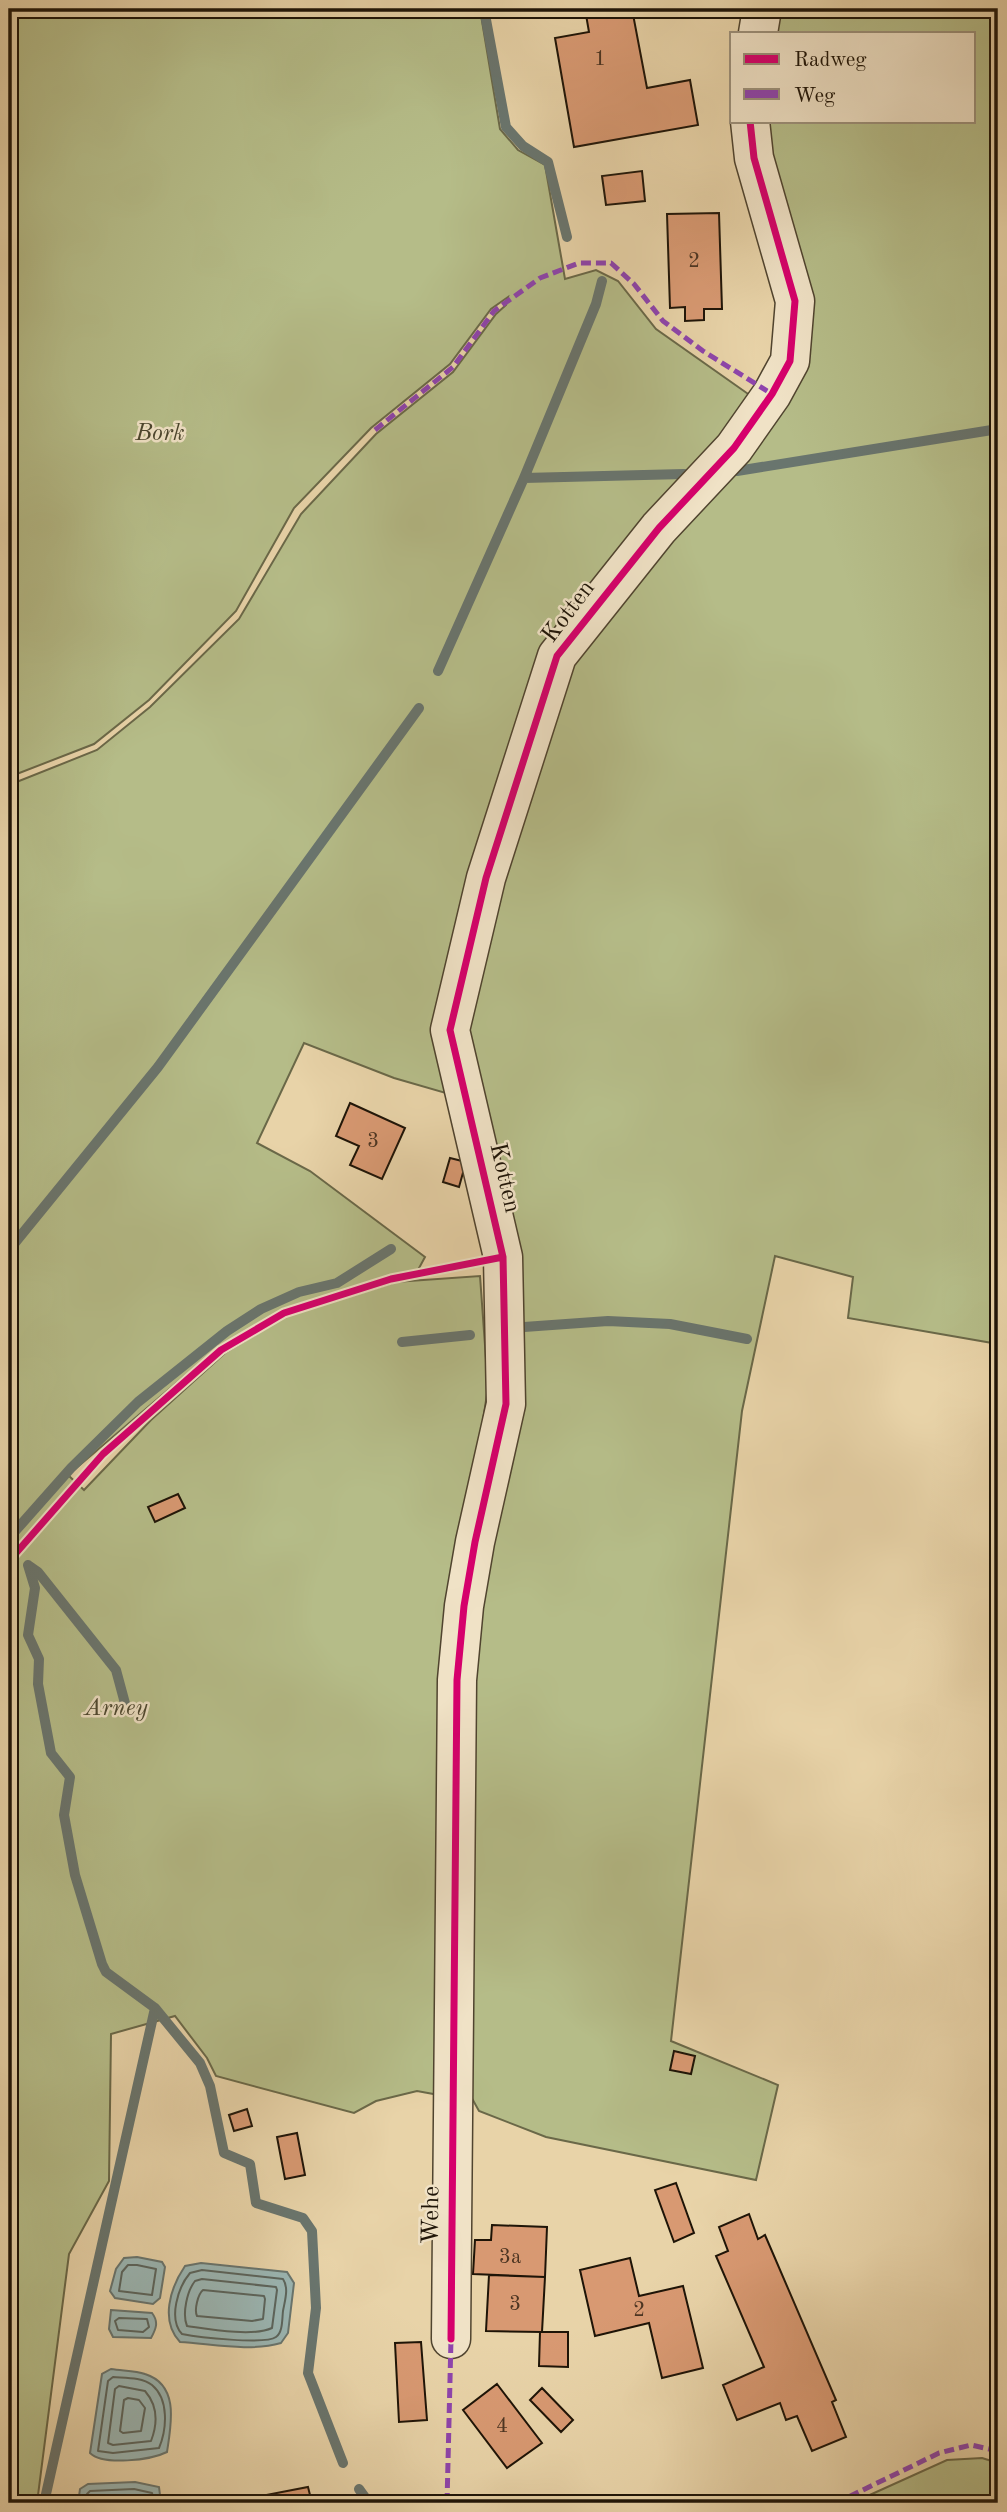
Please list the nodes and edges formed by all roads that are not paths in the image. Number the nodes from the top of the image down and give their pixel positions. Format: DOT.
graph roads {
  1 [pos="762,9"];
  2 [pos="758,32"];
  3 [pos="750,122"];
  4 [pos="454,2092"];
  5 [pos="451,2339"];
  1 -- 2 [label="street"];
  3 -- 4 [label="street, Kotten"];
  4 -- 5 [label="street, Wehe"];
}
